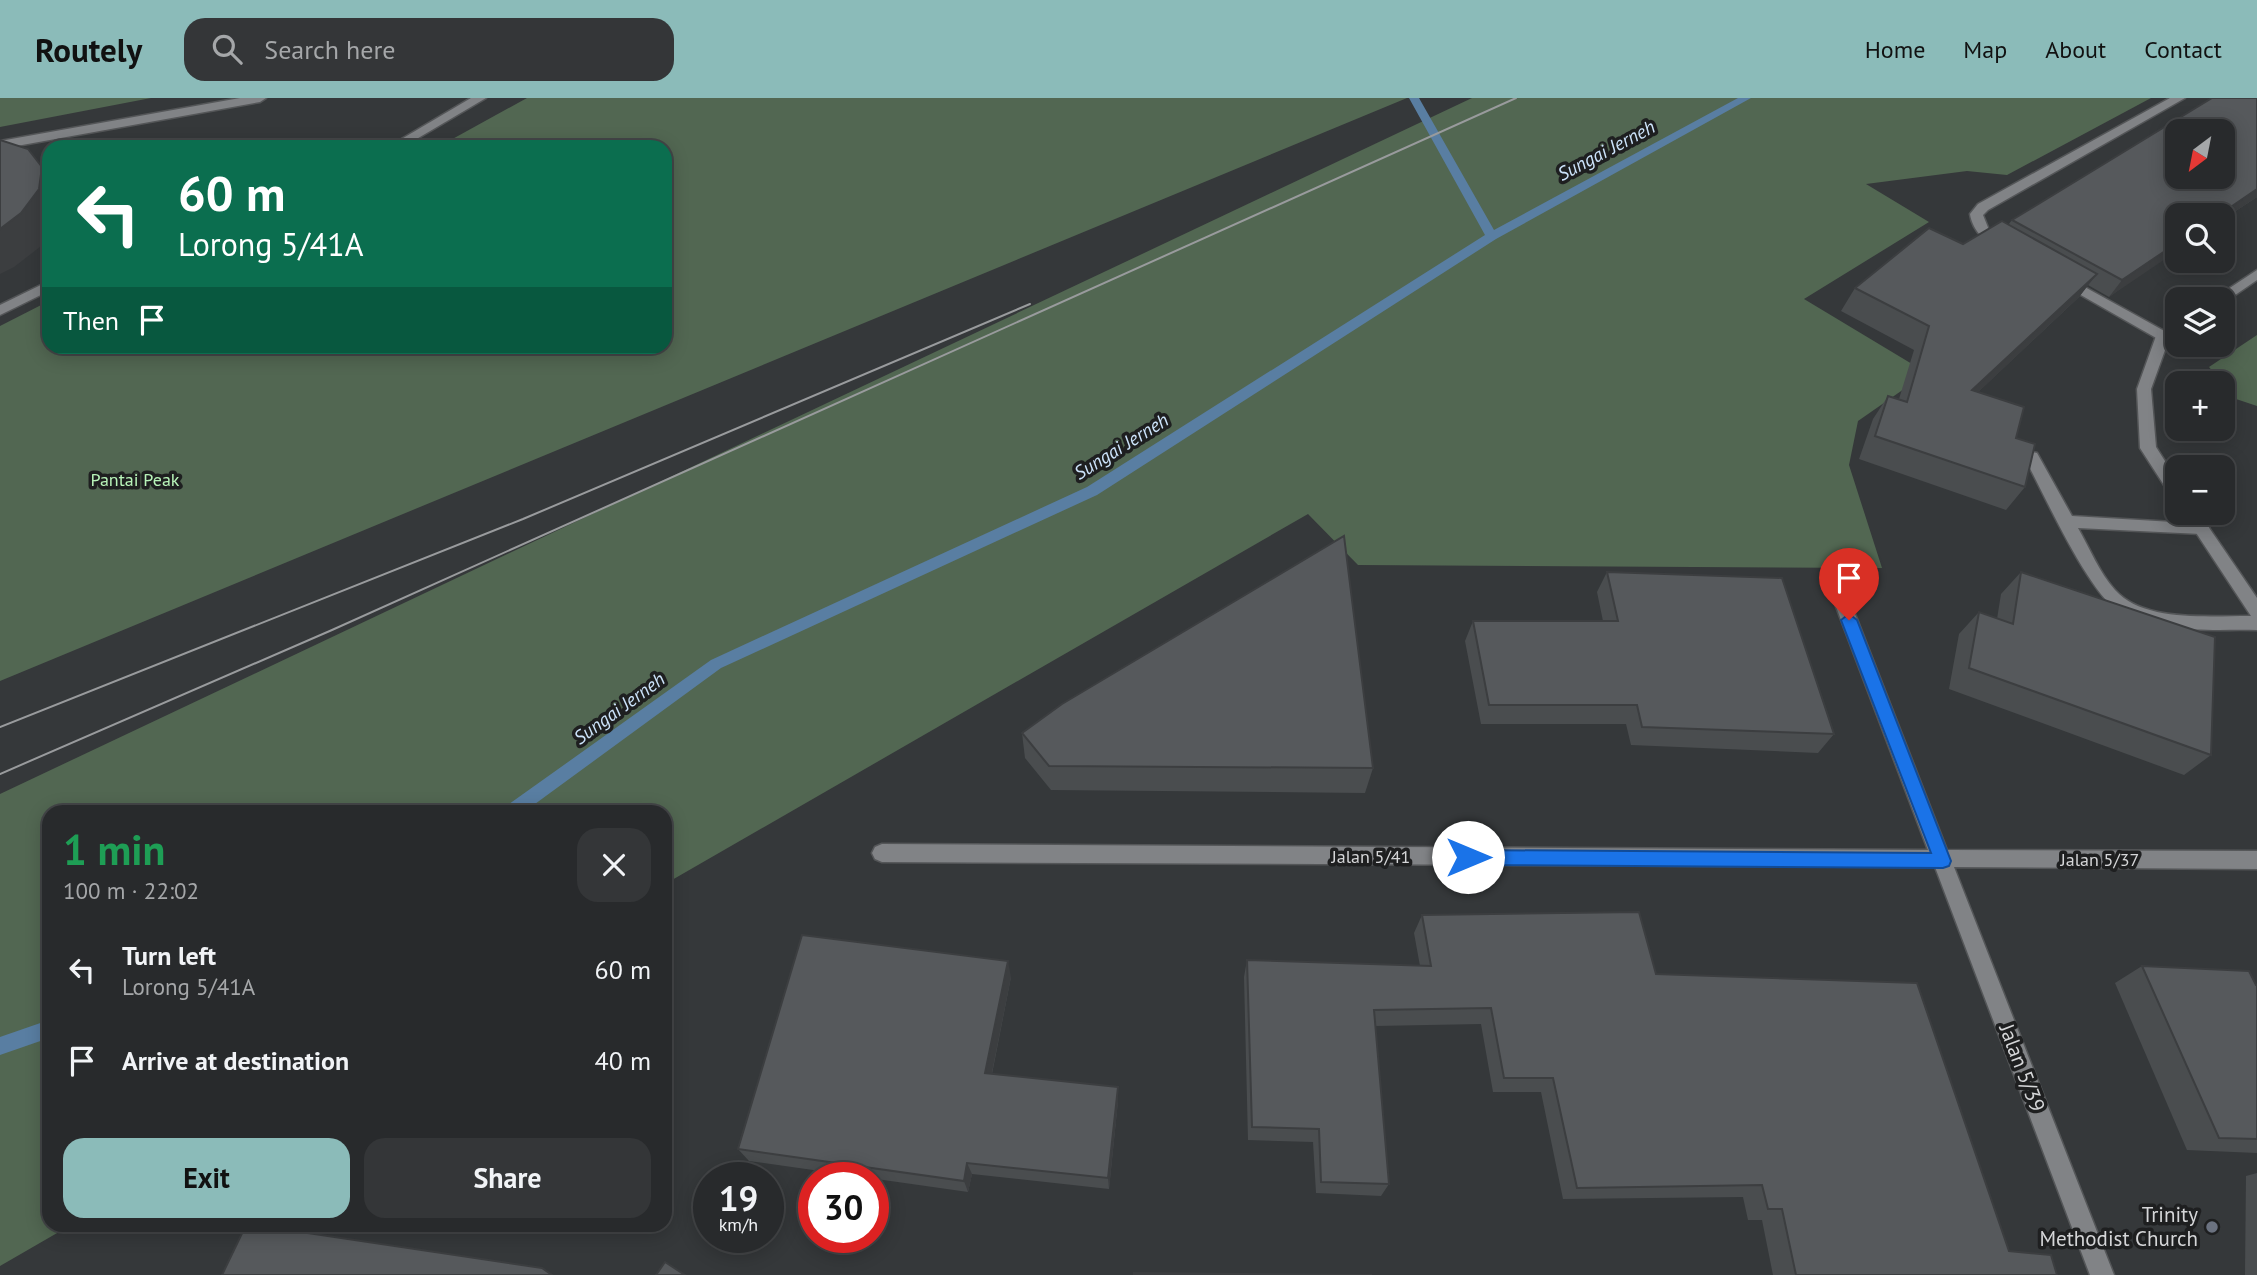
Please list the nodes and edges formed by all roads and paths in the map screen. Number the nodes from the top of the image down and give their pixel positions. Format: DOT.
graph roads {
  1 [pos="260,98"];
  2 [pos="480,98"];
  3 [pos="2179,98"];
  4 [pos="406,140"];
  5 [pos="0,145"];
  6 [pos="2017,254"];
  7 [pos="2052,273"];
  8 [pos="2257,274"];
  9 [pos="42,289"];
  10 [pos="2235,289"];
  11 [pos="0,311"];
  12 [pos="2164,337"];
  13 [pos="2032,457"];
  14 [pos="2165,474"];
  15 [pos="2067,522"];
  16 [pos="2199,525"];
  17 [pos="2201,528"];
  18 [pos="1840,596"];
  19 [pos="2257,611"];
  20 [pos="2257,623"];
  21 [pos="883,853"];
  22 [pos="2257,860"];
  23 [pos="1943,861"];
  24 [pos="2102,1275"];
  1 -- 5 [label="street"];
  2 -- 4 [label="street"];
  3 -- 6 [label="street"];
  7 -- 12 [label="street"];
  8 -- 10 [label="street"];
  9 -- 11 [label="street"];
  12 -- 14 [label="street"];
  13 -- 15 [label="street"];
  15 -- 17 [label="street"];
  15 -- 20 [label="street"];
  16 -- 17 [label="street"];
  17 -- 19 [label="street"];
  18 -- 23 [label="street, Jalan 5/39"];
  21 -- 23 [label="street, Jalan 5/41"];
  22 -- 23 [label="street, Jalan 5/37"];
  23 -- 24 [label="street, Jalan 5/39"];
}
